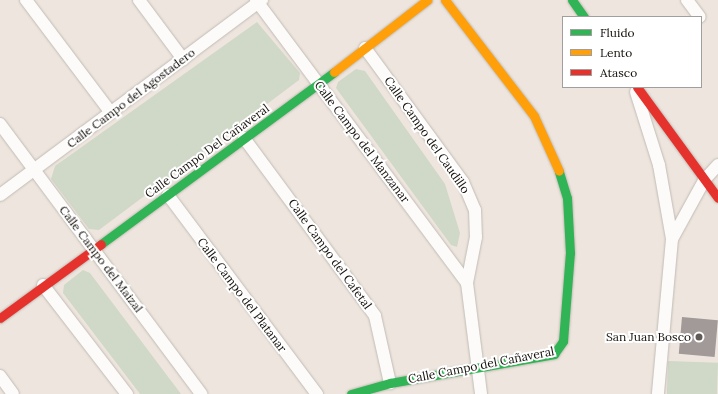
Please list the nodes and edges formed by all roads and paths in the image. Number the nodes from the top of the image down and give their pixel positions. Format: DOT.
graph roads {
  1 [pos="26,0"];
  2 [pos="139,0"];
  3 [pos="427,0"];
  4 [pos="445,0"];
  5 [pos="572,0"];
  6 [pos="687,0"];
  7 [pos="259,1"];
  8 [pos="583,16"];
  9 [pos="699,16"];
  10 [pos="365,48"];
  11 [pos="183,59"];
  12 [pos="319,84"];
  13 [pos="635,88"];
  14 [pos="636,88"];
  15 [pos="111,113"];
  16 [pos="0,124"];
  17 [pos="244,138"];
  18 [pos="718,165"];
  19 [pos="34,170"];
  20 [pos="705,180"];
  21 [pos="168,195"];
  22 [pos="0,196"];
  23 [pos="718,198"];
  24 [pos="672,239"];
  25 [pos="93,249"];
  26 [pos="467,283"];
  27 [pos="43,286"];
  28 [pos="0,318"];
  29 [pos="478,366"];
  30 [pos="0,376"];
  31 [pos="390,383"];
  32 [pos="13,394"];
  33 [pos="126,394"];
  34 [pos="201,394"];
  35 [pos="317,394"];
  36 [pos="351,394"];
  37 [pos="481,394"];
  38 [pos="658,394"];
  1 -- 15 [label="street"];
  2 -- 11 [label="street"];
  3 -- 10 [label="street, Calle Campo Del Cañaveral"];
  4 -- 29 [label="street, Calle Campo del Cañaveral"];
  5 -- 8 [label="street"];
  6 -- 9 [label="street"];
  7 -- 11 [label="street, Calle Campo del Agostadero"];
  7 -- 12 [label="street, Calle Campo del Manzanar"];
  10 -- 12 [label="street, Calle Campo Del Cañaveral"];
  10 -- 26 [label="street, Calle Campo del Caudillo"];
  11 -- 15 [label="street, Calle Campo del Agostadero"];
  12 -- 17 [label="street, Calle Campo Del Cañaveral"];
  12 -- 26 [label="street, Calle Campo del Manzanar"];
  13 -- 24 [label="street"];
  14 -- 20 [label="street"];
  15 -- 19 [label="street, Calle Campo del Agostadero"];
  16 -- 19 [label="street, Calle Campo del Maizal"];
  17 -- 21 [label="street, Calle Campo Del Cañaveral"];
  17 -- 31 [label="street, Calle Campo del Cafetal"];
  18 -- 20 [label="street"];
  19 -- 22 [label="street, Calle Campo del Agostadero"];
  19 -- 25 [label="street, Calle Campo del Maizal"];
  20 -- 23 [label="street"];
  20 -- 24 [label="street"];
  21 -- 25 [label="street, Calle Campo Del Cañaveral"];
  21 -- 35 [label="street, Calle Campo del Platanar"];
  24 -- 38 [label="street"];
  25 -- 27 [label="street, Calle Campo Del Cañaveral"];
  25 -- 34 [label="street, Calle Campo del Maizal"];
  26 -- 29 [label="street, Calle Campo del Caudillo"];
  27 -- 28 [label="street, Calle Campo Del Cañaveral"];
  27 -- 33 [label="street"];
  29 -- 31 [label="street, Calle Campo del Cañaveral"];
  29 -- 37 [label="street, Calle Campo del Caudillo"];
  30 -- 32 [label="street"];
  31 -- 36 [label="street, Calle Campo del Cañaveral"];
}
